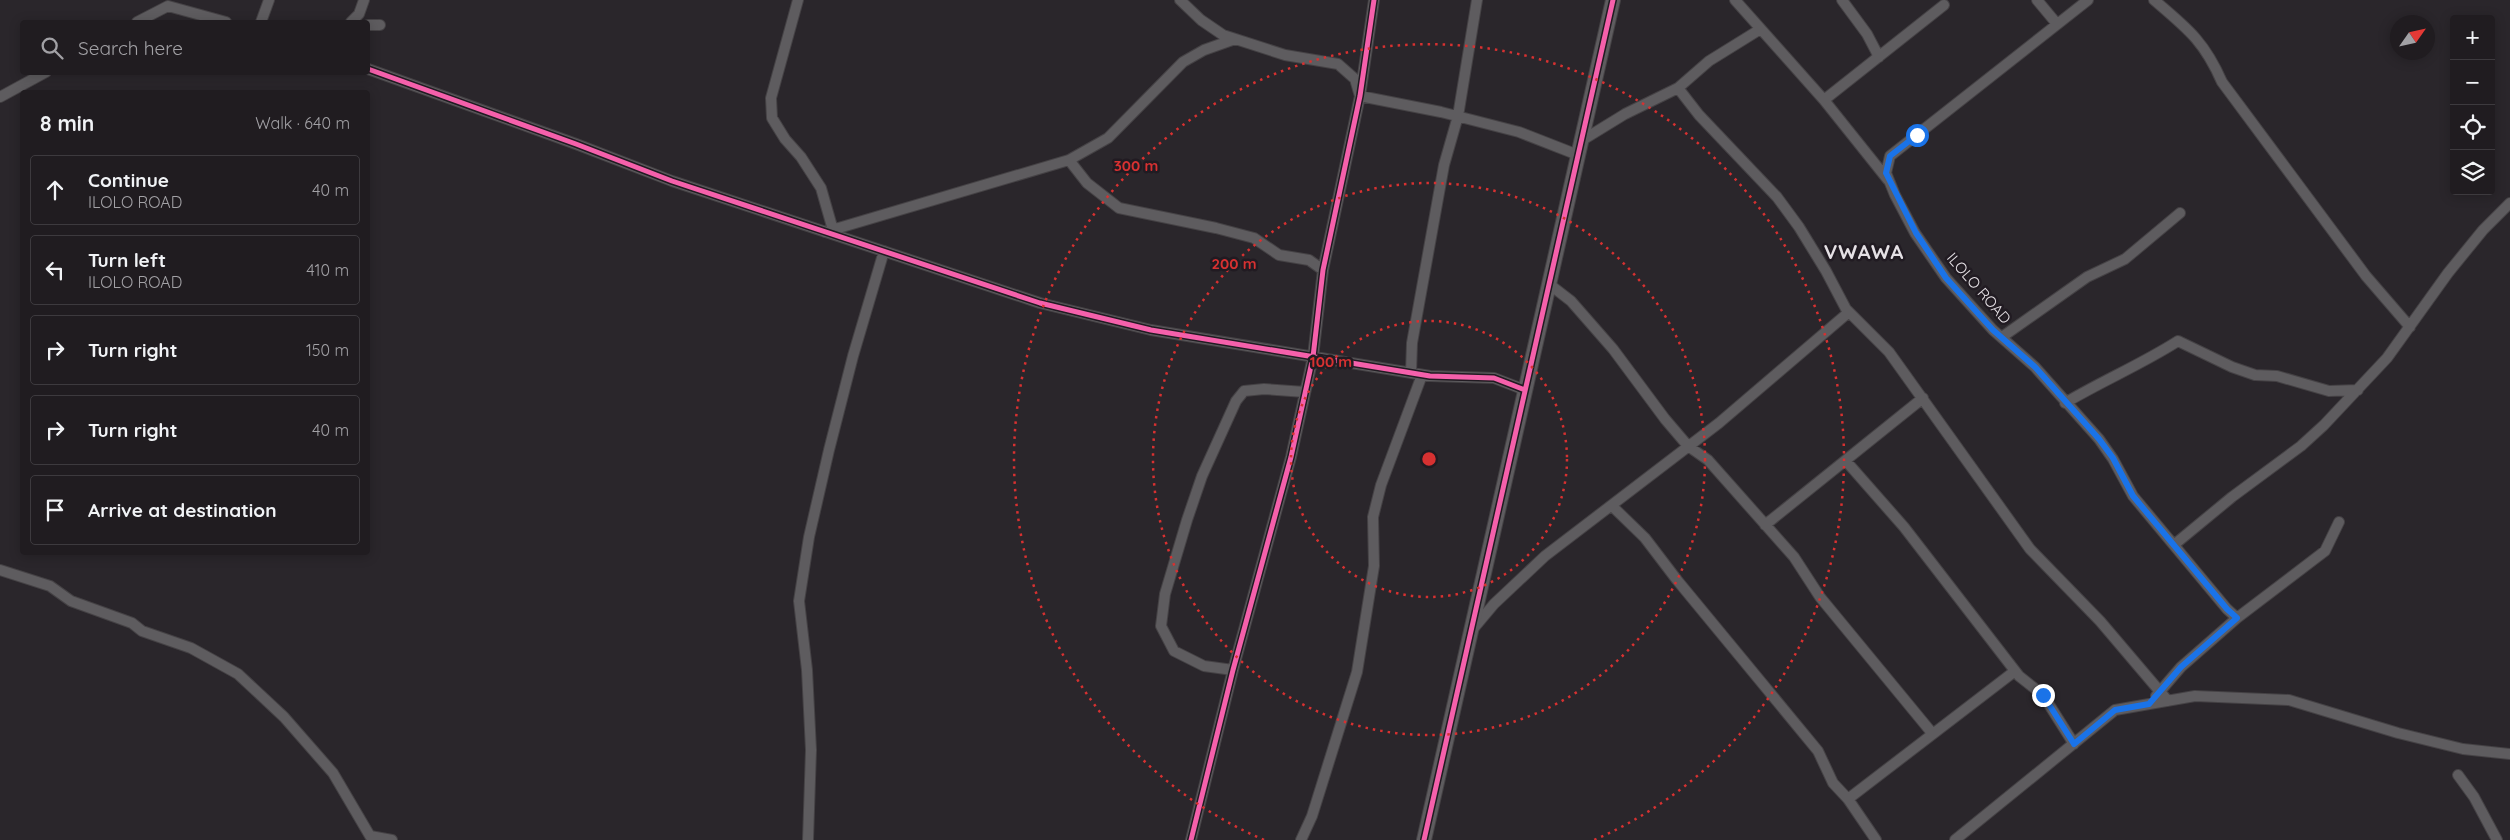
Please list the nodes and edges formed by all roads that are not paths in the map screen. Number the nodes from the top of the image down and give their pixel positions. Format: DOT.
graph roads {
  1 [pos="269,0"];
  2 [pos="364,0"];
  3 [pos="798,0"];
  4 [pos="1180,0"];
  5 [pos="1374,0"];
  6 [pos="1477,0"];
  7 [pos="1612,0"];
  8 [pos="1735,0"];
  9 [pos="1842,0"];
  10 [pos="2037,0"];
  11 [pos="2088,0"];
  12 [pos="2154,0"];
  13 [pos="166,3"];
  14 [pos="1944,5"];
  15 [pos="140,20"];
  16 [pos="220,20"];
  17 [pos="262,20"];
  18 [pos="353,20"];
  19 [pos="2056,24"];
  20 [pos="370,25"];
  21 [pos="380,25"];
  22 [pos="1759,30"];
  23 [pos="1235,39"];
  24 [pos="1879,57"];
  25 [pos="370,70"];
  26 [pos="40,75"];
  27 [pos="1678,88"];
  28 [pos="1360,96"];
  29 [pos="0,97"];
  30 [pos="1824,100"];
  31 [pos="1458,116"];
  32 [pos="1581,141"];
  33 [pos="1578,155"];
  34 [pos="1069,160"];
  35 [pos="1890,183"];
  36 [pos="2510,203"];
  37 [pos="2180,213"];
  38 [pos="829,231"];
  39 [pos="884,252"];
  40 [pos="1323,270"];
  41 [pos="1549,284"];
  42 [pos="1849,312"];
  43 [pos="2410,327"];
  44 [pos="2002,338"];
  45 [pos="1313,357"];
  46 [pos="1411,373"];
  47 [pos="1422,375"];
  48 [pos="1525,390"];
  49 [pos="2358,390"];
  50 [pos="1305,392"];
  51 [pos="1923,398"];
  52 [pos="2065,403"];
  53 [pos="1688,446"];
  54 [pos="1846,461"];
  55 [pos="1612,506"];
  56 [pos="2340,522"];
  57 [pos="1765,526"];
  58 [pos="2175,544"];
  59 [pos="0,570"];
  60 [pos="2237,618"];
  61 [pos="1470,632"];
  62 [pos="1233,670"];
  63 [pos="2015,671"];
  64 [pos="2160,691"];
  65 [pos="2168,701"];
  66 [pos="2149,704"];
  67 [pos="1932,733"];
  68 [pos="2074,744"];
  69 [pos="2510,754"];
  70 [pos="2458,775"];
  71 [pos="1848,799"];
  72 [pos="392,840"];
  73 [pos="808,840"];
  74 [pos="1192,840"];
  75 [pos="1301,840"];
  76 [pos="1424,840"];
  77 [pos="1876,840"];
  78 [pos="1955,840"];
  79 [pos="2497,840"];
  1 -- 17 [label="street"];
  2 -- 18 [label="street"];
  3 -- 38 [label="street"];
  4 -- 23 [label="street"];
  5 -- 28 [label="street"];
  6 -- 31 [label="street"];
  7 -- 32 [label="street"];
  8 -- 22 [label="street"];
  9 -- 24 [label="street"];
  10 -- 19 [label="street"];
  11 -- 19 [label="street, ILOLO ROAD"];
  12 -- 43 [label="street"];
  13 -- 15 [label="street"];
  13 -- 16 [label="street"];
  14 -- 24 [label="street"];
  19 -- 35 [label="street, ILOLO ROAD"];
  20 -- 21 [label="street"];
  22 -- 27 [label="street"];
  22 -- 30 [label="street"];
  23 -- 28 [label="street"];
  23 -- 34 [label="street"];
  24 -- 30 [label="street"];
  25 -- 38 [label="street"];
  26 -- 29 [label="street"];
  27 -- 32 [label="street"];
  27 -- 42 [label="street"];
  28 -- 31 [label="street"];
  28 -- 40 [label="street"];
  30 -- 35 [label="street"];
  31 -- 33 [label="street"];
  31 -- 46 [label="street"];
  32 -- 33 [label="street"];
  33 -- 41 [label="street"];
  34 -- 38 [label="street"];
  34 -- 40 [label="street"];
  35 -- 44 [label="street, ILOLO ROAD"];
  36 -- 43 [label="street"];
  37 -- 44 [label="street"];
  38 -- 39 [label="street"];
  39 -- 45 [label="street"];
  39 -- 73 [label="street"];
  40 -- 45 [label="street"];
  41 -- 48 [label="street"];
  41 -- 53 [label="street"];
  42 -- 51 [label="street"];
  42 -- 53 [label="street"];
  43 -- 49 [label="street"];
  44 -- 52 [label="street, ILOLO ROAD"];
  45 -- 46 [label="street"];
  45 -- 50 [label="street"];
  46 -- 47 [label="street"];
  47 -- 48 [label="street"];
  47 -- 75 [label="street"];
  48 -- 61 [label="street"];
  49 -- 52 [label="street"];
  49 -- 58 [label="street"];
  50 -- 62 [label="street"];
  50 -- 62 [label="street"];
  51 -- 54 [label="street"];
  51 -- 64 [label="street"];
  52 -- 58 [label="street, ILOLO ROAD"];
  53 -- 55 [label="street"];
  53 -- 57 [label="street"];
  54 -- 57 [label="street"];
  54 -- 63 [label="street"];
  55 -- 61 [label="street"];
  55 -- 71 [label="street"];
  56 -- 60 [label="street"];
  57 -- 67 [label="street"];
  58 -- 60 [label="street, ILOLO ROAD"];
  59 -- 72 [label="street"];
  60 -- 64 [label="street"];
  61 -- 76 [label="street"];
  62 -- 74 [label="street"];
  63 -- 67 [label="street"];
  63 -- 68 [label="street"];
  64 -- 65 [label="street"];
  64 -- 66 [label="street"];
  65 -- 66 [label="street"];
  65 -- 69 [label="street"];
  66 -- 68 [label="street"];
  67 -- 71 [label="street"];
  68 -- 78 [label="street"];
  70 -- 79 [label="street"];
  71 -- 77 [label="street"];
}
